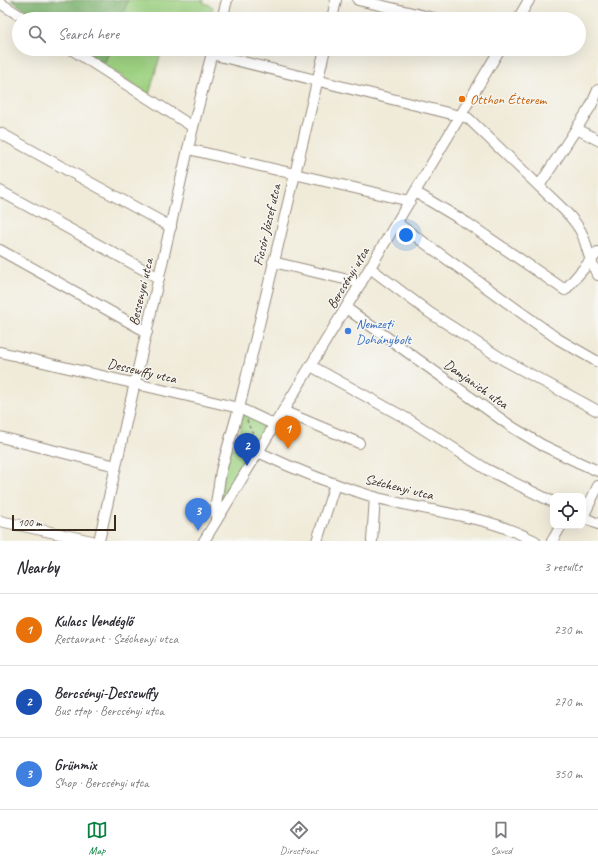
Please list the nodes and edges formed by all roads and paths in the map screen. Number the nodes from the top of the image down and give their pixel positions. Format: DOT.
graph roads {
  1 [pos="227,0"];
  2 [pos="336,0"];
  3 [pos="358,0"];
  4 [pos="529,0"];
  5 [pos="0,3"];
  6 [pos="14,12"];
  7 [pos="224,12"];
  8 [pos="333,12"];
  9 [pos="409,12"];
  10 [pos="522,12"];
  11 [pos="82,56"];
  12 [pos="211,56"];
  13 [pos="227,56"];
  14 [pos="323,56"];
  15 [pos="496,56"];
  16 [pos="318,81"];
  17 [pos="598,90"];
  18 [pos="595,108"];
  19 [pos="460,116"];
  20 [pos="193,127"];
  21 [pos="577,129"];
  22 [pos="0,133"];
  23 [pos="598,140"];
  24 [pos="188,150"];
  25 [pos="294,174"];
  26 [pos="539,186"];
  27 [pos="0,191"];
  28 [pos="412,197"];
  29 [pos="397,223"];
  30 [pos="171,227"];
  31 [pos="0,250"];
  32 [pos="598,252"];
  33 [pos="590,261"];
  34 [pos="273,262"];
  35 [pos="370,268"];
  36 [pos="598,275"];
  37 [pos="159,278"];
  38 [pos="361,283"];
  39 [pos="346,308"];
  40 [pos="147,332"];
  41 [pos="0,352"];
  42 [pos="598,362"];
  43 [pos="311,366"];
  44 [pos="135,384"];
  45 [pos="238,411"];
  46 [pos="284,411"];
  47 [pos="598,411"];
  48 [pos="275,425"];
  49 [pos="0,437"];
  50 [pos="264,443"];
  51 [pos="359,443"];
  52 [pos="258,452"];
  53 [pos="116,466"];
  54 [pos="598,470"];
  55 [pos="336,484"];
  56 [pos="598,486"];
  57 [pos="375,497"];
  58 [pos="550,501"];
  59 [pos="586,511"];
  60 [pos="586,518"];
  61 [pos="0,521"];
  62 [pos="216,521"];
  63 [pos="598,524"];
  64 [pos="559,529"];
  65 [pos="92,541"];
  66 [pos="99,541"];
  67 [pos="204,541"];
  68 [pos="317,541"];
  69 [pos="372,541"];
  70 [pos="535,541"];
  71 [pos="552,541"];
  1 -- 7 [label="street"];
  2 -- 8 [label="street"];
  3 -- 9 [label="street"];
  4 -- 10 [label="street"];
  5 -- 6 [label="street"];
  11 -- 20 [label="street"];
  12 -- 20 [label="street, Bessenyei utca"];
  13 -- 16 [label="street"];
  14 -- 16 [label="street, Ficsór József utca"];
  15 -- 19 [label="street, Bercsényi utca"];
  16 -- 19 [label="street"];
  16 -- 25 [label="street, Ficsór József utca"];
  17 -- 18 [label="street"];
  18 -- 21 [label="street"];
  19 -- 26 [label="street"];
  19 -- 28 [label="street, Bercsényi utca"];
  20 -- 24 [label="street, Bessenyei utca"];
  21 -- 23 [label="street"];
  21 -- 26 [label="street"];
  22 -- 30 [label="street"];
  24 -- 25 [label="street"];
  24 -- 30 [label="street, Bessenyei utca"];
  25 -- 28 [label="street"];
  25 -- 34 [label="street, Ficsór József utca"];
  26 -- 33 [label="street"];
  27 -- 37 [label="street"];
  28 -- 29 [label="street, Bercsényi utca"];
  28 -- 33 [label="street"];
  29 -- 35 [label="street, Bercsényi utca"];
  29 -- 42 [label="street"];
  30 -- 37 [label="street, Bessenyei utca"];
  31 -- 40 [label="street"];
  32 -- 33 [label="street"];
  33 -- 36 [label="street"];
  34 -- 38 [label="street"];
  34 -- 45 [label="street, Ficsór József utca"];
  35 -- 38 [label="street, Bercsényi utca"];
  35 -- 47 [label="street"];
  37 -- 40 [label="street, Bessenyei utca"];
  38 -- 39 [label="street, Bercsényi utca"];
  39 -- 43 [label="street, Bercsényi utca"];
  39 -- 54 [label="street, Damjanich utca"];
  40 -- 44 [label="street, Bessenyei utca"];
  41 -- 44 [label="street, Dessewffy utca"];
  43 -- 46 [label="street, Bercsényi utca"];
  43 -- 58 [label="street"];
  44 -- 45 [label="street, Dessewffy utca"];
  44 -- 53 [label="street, Bessenyei utca"];
  45 -- 48 [label="street, Dessewffy utca"];
  45 -- 50 [label="path"];
  45 -- 62 [label="street, Bercsényi utca"];
  46 -- 48 [label="street, Bercsényi utca"];
  46 -- 51 [label="street"];
  48 -- 50 [label="street, Bercsényi utca"];
  49 -- 53 [label="street"];
  50 -- 52 [label="street, Bercsényi utca"];
  52 -- 55 [label="street, Széchenyi utca"];
  52 -- 62 [label="street, Bercsényi utca"];
  53 -- 66 [label="street, Bessenyei utca"];
  55 -- 57 [label="street, Széchenyi utca"];
  55 -- 68 [label="street"];
  56 -- 59 [label="street"];
  57 -- 69 [label="street"];
  57 -- 70 [label="street, Széchenyi utca"];
  60 -- 63 [label="street"];
  61 -- 65 [label="street"];
  62 -- 67 [label="street, Bercsényi utca"];
  64 -- 71 [label="street"];
}
